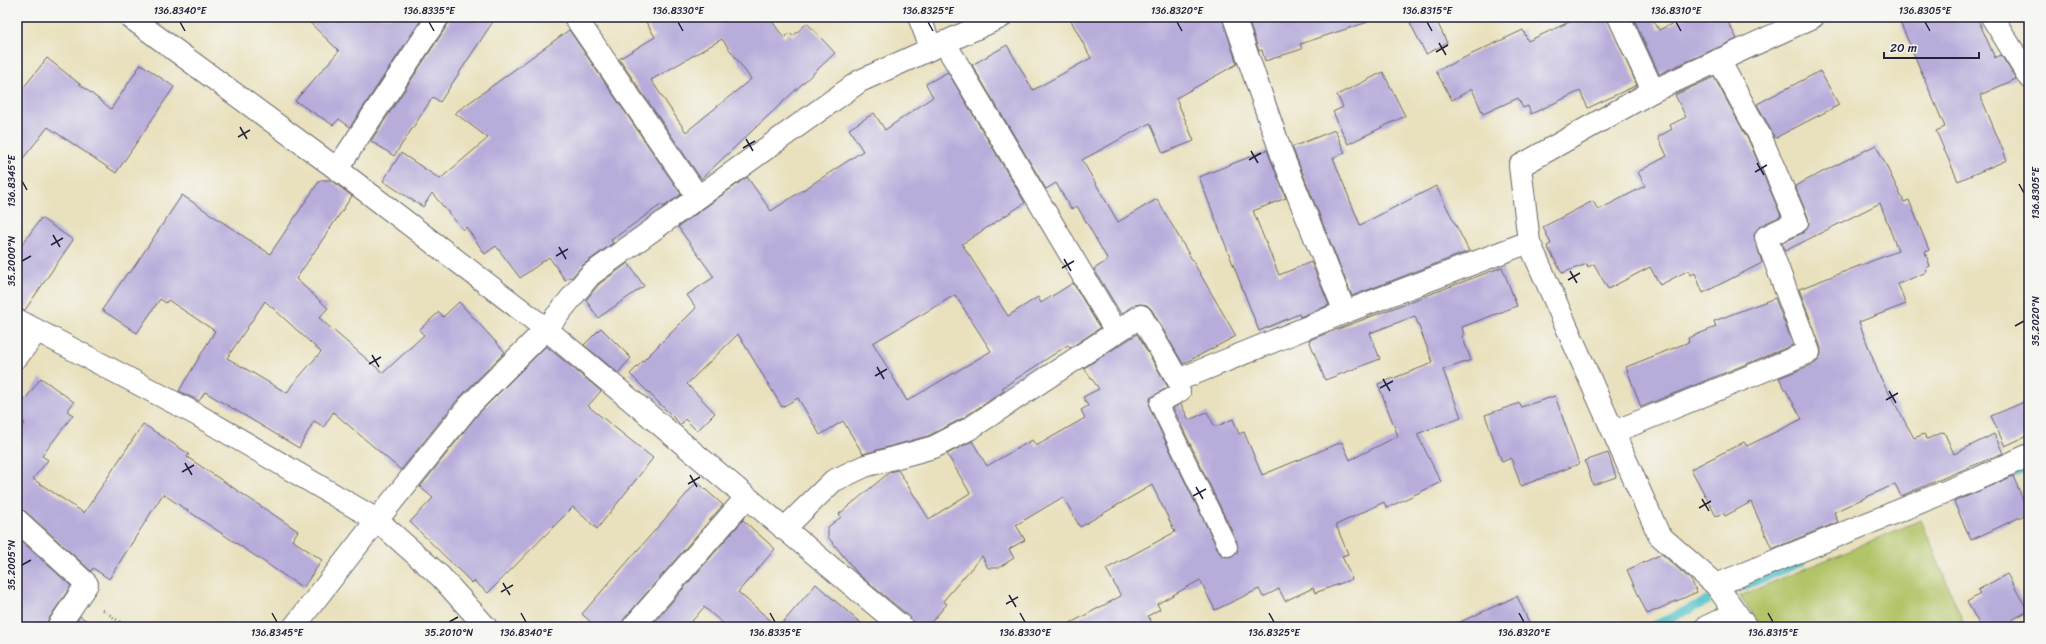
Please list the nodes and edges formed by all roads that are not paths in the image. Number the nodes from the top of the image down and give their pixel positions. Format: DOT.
graph roads {
  1 [pos="130,17"];
  2 [pos="438,17"];
  3 [pos="575,17"];
  4 [pos="919,17"];
  5 [pos="1002,17"];
  6 [pos="1234,17"];
  7 [pos="1619,17"];
  8 [pos="1813,17"];
  9 [pos="1992,17"];
  10 [pos="938,45"];
  11 [pos="1719,60"];
  12 [pos="2029,77"];
  13 [pos="1653,91"];
  14 [pos="337,169"];
  15 [pos="698,197"];
  16 [pos="1529,242"];
  17 [pos="1345,312"];
  18 [pos="17,320"];
  19 [pos="546,329"];
  20 [pos="37,330"];
  21 [pos="1116,331"];
  22 [pos="17,357"];
  23 [pos="1178,380"];
  24 [pos="1614,432"];
  25 [pos="2029,455"];
  26 [pos="746,498"];
  27 [pos="17,520"];
  28 [pos="377,520"];
  29 [pos="784,529"];
  30 [pos="1228,547"];
  31 [pos="1716,585"];
  32 [pos="1741,620"];
  33 [pos="58,627"];
  34 [pos="294,627"];
  35 [pos="486,627"];
  36 [pos="633,627"];
  37 [pos="902,627"];
  38 [pos="1706,627"];
  1 -- 14 [label="street"];
  2 -- 14 [label="street"];
  3 -- 15 [label="street"];
  4 -- 10 [label="street"];
  5 -- 10 [label="street"];
  6 -- 17 [label="street"];
  7 -- 13 [label="street"];
  8 -- 11 [label="street"];
  9 -- 12 [label="street"];
  10 -- 15 [label="street"];
  10 -- 21 [label="street"];
  11 -- 13 [label="street"];
  11 -- 24 [label="street"];
  13 -- 16 [label="street"];
  14 -- 19 [label="street"];
  15 -- 19 [label="street"];
  16 -- 17 [label="street"];
  16 -- 24 [label="street"];
  17 -- 23 [label="street"];
  18 -- 20 [label="street"];
  19 -- 26 [label="street"];
  19 -- 28 [label="street"];
  20 -- 22 [label="street"];
  20 -- 28 [label="street"];
  21 -- 23 [label="street"];
  21 -- 29 [label="street"];
  23 -- 30 [label="lane"];
  24 -- 31 [label="street"];
  25 -- 31 [label="street"];
  26 -- 29 [label="street"];
  26 -- 36 [label="street"];
  27 -- 33 [label="street"];
  28 -- 34 [label="street"];
  28 -- 35 [label="street"];
  29 -- 37 [label="street"];
  31 -- 32 [label="street"];
  32 -- 38 [label="street"];
}
